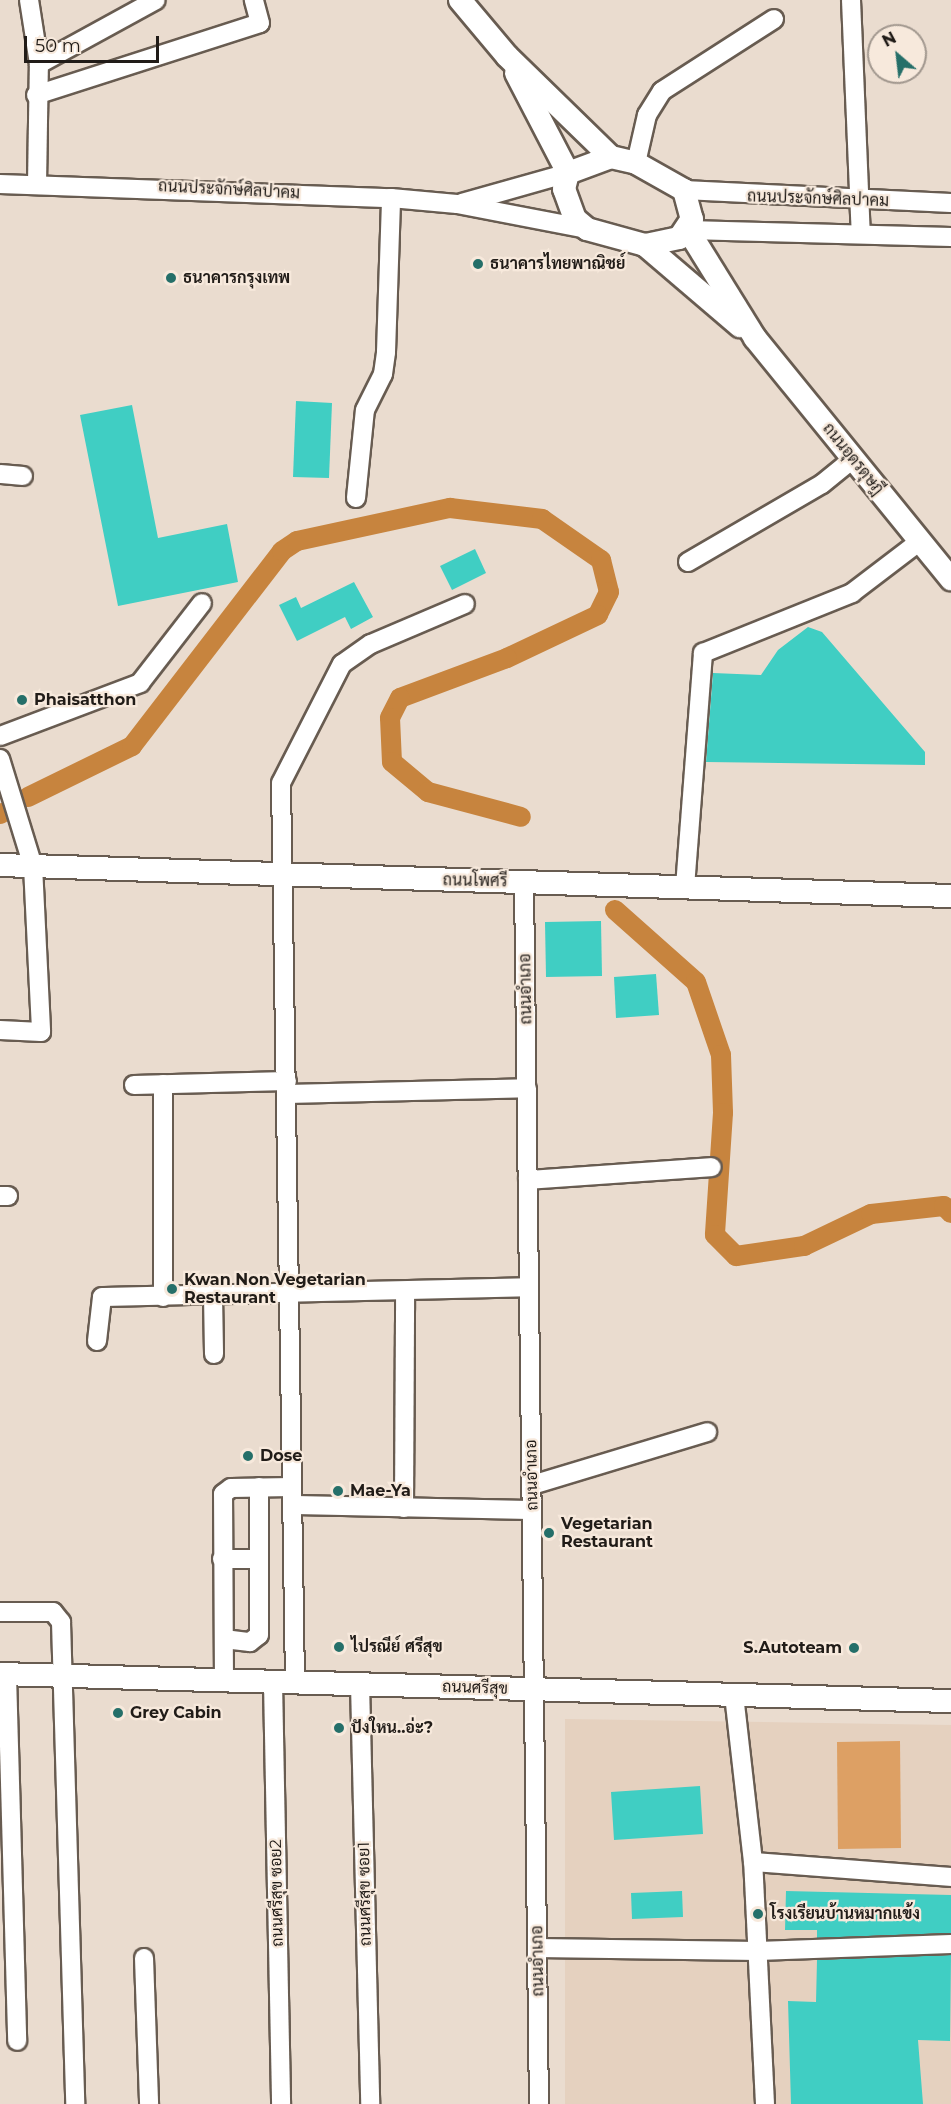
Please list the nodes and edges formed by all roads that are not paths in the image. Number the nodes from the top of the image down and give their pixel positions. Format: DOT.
graph roads {
  1 [pos="29,0"];
  2 [pos="156,0"];
  3 [pos="254,0"];
  4 [pos="460,0"];
  5 [pos="851,0"];
  6 [pos="774,19"];
  7 [pos="507,56"];
  8 [pos="39,64"];
  9 [pos="36,95"];
  10 [pos="611,157"];
  11 [pos="636,163"];
  12 [pos="568,173"];
  13 [pos="0,184"];
  14 [pos="37,185"];
  15 [pos="684,190"];
  16 [pos="391,198"];
  17 [pos="864,200"];
  18 [pos="951,203"];
  19 [pos="457,204"];
  20 [pos="588,229"];
  21 [pos="688,230"];
  22 [pos="861,234"];
  23 [pos="951,237"];
  24 [pos="645,245"];
  25 [pos="755,338"];
  26 [pos="853,459"];
  27 [pos="0,474"];
  28 [pos="23,476"];
  29 [pos="356,498"];
  30 [pos="920,541"];
  31 [pos="688,561"];
  32 [pos="951,579"];
  33 [pos="202,603"];
  34 [pos="465,604"];
  35 [pos="0,736"];
  36 [pos="0,759"];
  37 [pos="0,865"];
  38 [pos="33,866"];
  39 [pos="284,877"];
  40 [pos="525,882"];
  41 [pos="685,887"];
  42 [pos="951,896"];
  43 [pos="0,1030"];
  44 [pos="163,1084"];
  45 [pos="134,1085"];
  46 [pos="287,1088"];
  47 [pos="527,1088"];
  48 [pos="712,1167"];
  49 [pos="528,1180"];
  50 [pos="529,1287"];
  51 [pos="405,1291"];
  52 [pos="290,1292"];
  53 [pos="213,1295"];
  54 [pos="163,1296"];
  55 [pos="97,1341"];
  56 [pos="214,1354"];
  57 [pos="707,1432"];
  58 [pos="532,1485"];
  59 [pos="259,1487"];
  60 [pos="292,1487"];
  61 [pos="293,1505"];
  62 [pos="404,1508"];
  63 [pos="532,1510"];
  64 [pos="222,1559"];
  65 [pos="259,1559"];
  66 [pos="0,1612"];
  67 [pos="224,1639"];
  68 [pos="3,1675"];
  69 [pos="65,1676"];
  70 [pos="224,1680"];
  71 [pos="284,1682"];
  72 [pos="360,1684"];
  73 [pos="534,1690"];
  74 [pos="734,1695"];
  75 [pos="951,1701"];
  76 [pos="753,1862"];
  77 [pos="951,1877"];
  78 [pos="7,1911"];
  79 [pos="951,1944"];
  80 [pos="537,1948"];
  81 [pos="758,1951"];
  82 [pos="144,1958"];
  83 [pos="8,2000"];
  84 [pos="17,2041"];
  85 [pos="75,2104"];
  86 [pos="149,2104"];
  87 [pos="281,2104"];
  88 [pos="370,2104"];
  89 [pos="539,2104"];
  90 [pos="765,2104"];
  1 -- 8 [label="street"];
  2 -- 8 [label="street"];
  3 -- 9 [label="street"];
  4 -- 7 [label="main road"];
  5 -- 17 [label="street"];
  6 -- 11 [label="street"];
  7 -- 10 [label="main road"];
  7 -- 12 [label="main road"];
  8 -- 9 [label="street"];
  9 -- 14 [label="street"];
  10 -- 11 [label="main road"];
  10 -- 12 [label="main road"];
  11 -- 15 [label="main road"];
  12 -- 19 [label="street"];
  12 -- 20 [label="main road"];
  13 -- 14 [label="street, ถนนประจักษ์ศิลปาคม"];
  14 -- 16 [label="street, ถนนประจักษ์ศิลปาคม"];
  15 -- 17 [label="street, ถนนประจักษ์ศิลปาคม"];
  15 -- 21 [label="main road"];
  16 -- 19 [label="street, ถนนประจักษ์ศิลปาคม"];
  16 -- 29 [label="street"];
  17 -- 18 [label="street, ถนนประจักษ์ศิลปาคม"];
  17 -- 22 [label="street"];
  19 -- 20 [label="street, ถนนประจักษ์ศิลปาคม"];
  20 -- 24 [label="main road"];
  21 -- 22 [label="street, ถนนประจักษ์ศิลปาคม"];
  21 -- 24 [label="main road"];
  21 -- 25 [label="main road, ถนนอุดรดุษฎี"];
  22 -- 23 [label="street, ถนนประจักษ์ศิลปาคม"];
  24 -- 25 [label="main road, ถนนอุดรดุษฎี"];
  25 -- 26 [label="main road, ถนนอุดรดุษฎี"];
  26 -- 30 [label="main road, ถนนอุดรดุษฎี"];
  26 -- 31 [label="street"];
  27 -- 28 [label="street"];
  30 -- 32 [label="main road, ถนนอุดรดุษฎี"];
  30 -- 41 [label="street"];
  33 -- 35 [label="street"];
  34 -- 39 [label="street, ถนนศรีสุข ซอย2"];
  36 -- 38 [label="street"];
  37 -- 38 [label="main road, ถนนโพศรี"];
  38 -- 39 [label="main road, ถนนโพศรี"];
  38 -- 43 [label="street"];
  39 -- 40 [label="main road, ถนนโพศรี"];
  39 -- 46 [label="street, ถนนศรีสุข ซอย2"];
  40 -- 41 [label="main road, ถนนโพศรี"];
  40 -- 47 [label="street, ถนนอำเภอ"];
  41 -- 42 [label="main road, ถนนโพศรี"];
  44 -- 45 [label="street"];
  44 -- 46 [label="street"];
  44 -- 54 [label="street"];
  46 -- 47 [label="street"];
  46 -- 52 [label="street, ถนนศรีสุข ซอย2"];
  47 -- 49 [label="street, ถนนอำเภอ"];
  48 -- 49 [label="street"];
  49 -- 50 [label="street, ถนนอำเภอ"];
  50 -- 51 [label="street"];
  50 -- 58 [label="street, ถนนอำเภอ"];
  51 -- 52 [label="street"];
  51 -- 62 [label="street"];
  52 -- 53 [label="street"];
  52 -- 60 [label="street, ถนนศรีสุข ซอย2"];
  53 -- 54 [label="street"];
  53 -- 56 [label="street"];
  54 -- 55 [label="street"];
  57 -- 58 [label="street"];
  58 -- 63 [label="street, ถนนอำเภอ"];
  59 -- 60 [label="street"];
  59 -- 64 [label="street"];
  59 -- 65 [label="street"];
  60 -- 61 [label="street, ถนนศรีสุข ซอย2"];
  61 -- 62 [label="street"];
  61 -- 71 [label="street, ถนนศรีสุข ซอย2"];
  62 -- 63 [label="street"];
  63 -- 73 [label="street, ถนนอำเภอ"];
  64 -- 65 [label="street"];
  64 -- 67 [label="street"];
  65 -- 67 [label="street"];
  66 -- 69 [label="street"];
  67 -- 70 [label="street"];
  68 -- 69 [label="main road, ถนนศรีสุข"];
  68 -- 78 [label="street"];
  69 -- 70 [label="main road, ถนนศรีสุข"];
  69 -- 85 [label="street"];
  70 -- 71 [label="main road, ถนนศรีสุข"];
  71 -- 72 [label="main road, ถนนศรีสุข"];
  71 -- 87 [label="street, ถนนศรีสุข ซอย2"];
  72 -- 73 [label="main road, ถนนศรีสุข"];
  72 -- 88 [label="street, ถนนศรีสุข ซอย1"];
  73 -- 74 [label="main road, ถนนศรีสุข"];
  73 -- 80 [label="street, ถนนอำเภอ"];
  74 -- 75 [label="main road, ถนนศรีสุข"];
  74 -- 76 [label="street"];
  76 -- 77 [label="street"];
  76 -- 81 [label="street"];
  78 -- 83 [label="street"];
  79 -- 81 [label="street"];
  80 -- 81 [label="street"];
  80 -- 89 [label="street, ถนนอำเภอ"];
  81 -- 90 [label="street"];
  82 -- 86 [label="street"];
  83 -- 84 [label="street"];
}
